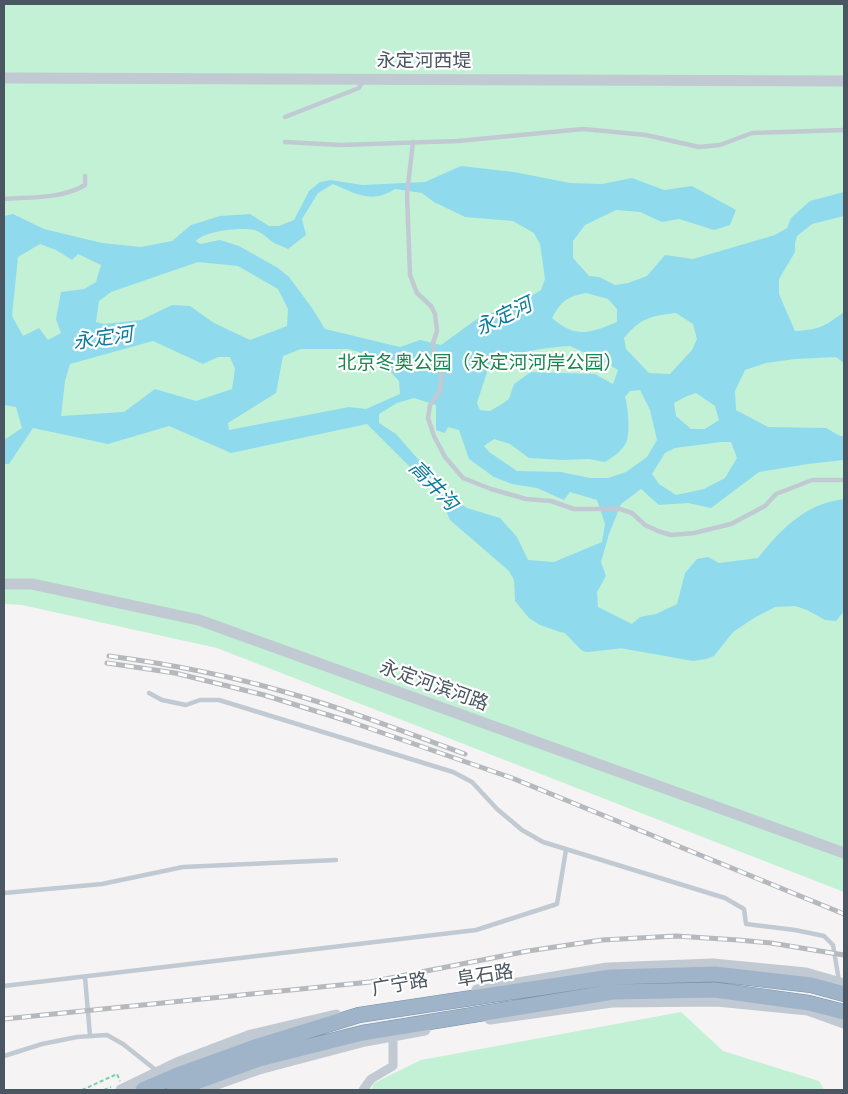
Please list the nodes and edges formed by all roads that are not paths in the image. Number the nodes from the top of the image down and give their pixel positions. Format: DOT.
graph roads {
  1 [pos="4,78"];
  2 [pos="364,80"];
  3 [pos="844,81"];
  4 [pos="285,117"];
  5 [pos="844,130"];
  6 [pos="286,142"];
  7 [pos="413,142"];
  8 [pos="85,176"];
  9 [pos="4,199"];
  10 [pos="844,480"];
  11 [pos="4,584"];
  12 [pos="149,693"];
  13 [pos="566,850"];
  14 [pos="844,853"];
  15 [pos="336,860"];
  16 [pos="4,893"];
  17 [pos="85,977"];
  18 [pos="4,986"];
  19 [pos="842,987"];
  20 [pos="844,1012"];
  21 [pos="844,1023"];
  22 [pos="90,1036"];
  23 [pos="393,1036"];
  24 [pos="4,1056"];
  25 [pos="158,1072"];
  26 [pos="121,1086"];
  27 [pos="143,1090"];
  28 [pos="174,1090"];
  29 [pos="200,1090"];
  30 [pos="363,1090"];
  1 -- 2 [label="street, 永定河西堤"];
  2 -- 3 [label="street, 永定河西堤"];
  2 -- 4 [label="lane"];
  5 -- 7 [label="lane"];
  6 -- 7 [label="lane"];
  7 -- 10 [label="lane"];
  8 -- 9 [label="lane"];
  11 -- 14 [label="street, 永定河滨河路"];
  12 -- 13 [label="lane"];
  13 -- 17 [label="lane"];
  13 -- 19 [label="lane"];
  15 -- 16 [label="lane"];
  17 -- 18 [label="lane"];
  17 -- 22 [label="lane"];
  19 -- 25 [label="street, 广宁路"];
  19 -- 27 [label="highway, 阜石路"];
  20 -- 28 [label="highway, 阜石路"];
  21 -- 23 [label="street"];
  22 -- 24 [label="lane"];
  22 -- 25 [label="lane"];
  23 -- 29 [label="street"];
  23 -- 30 [label="street"];
  25 -- 26 [label="street, 广宁路"];
}
